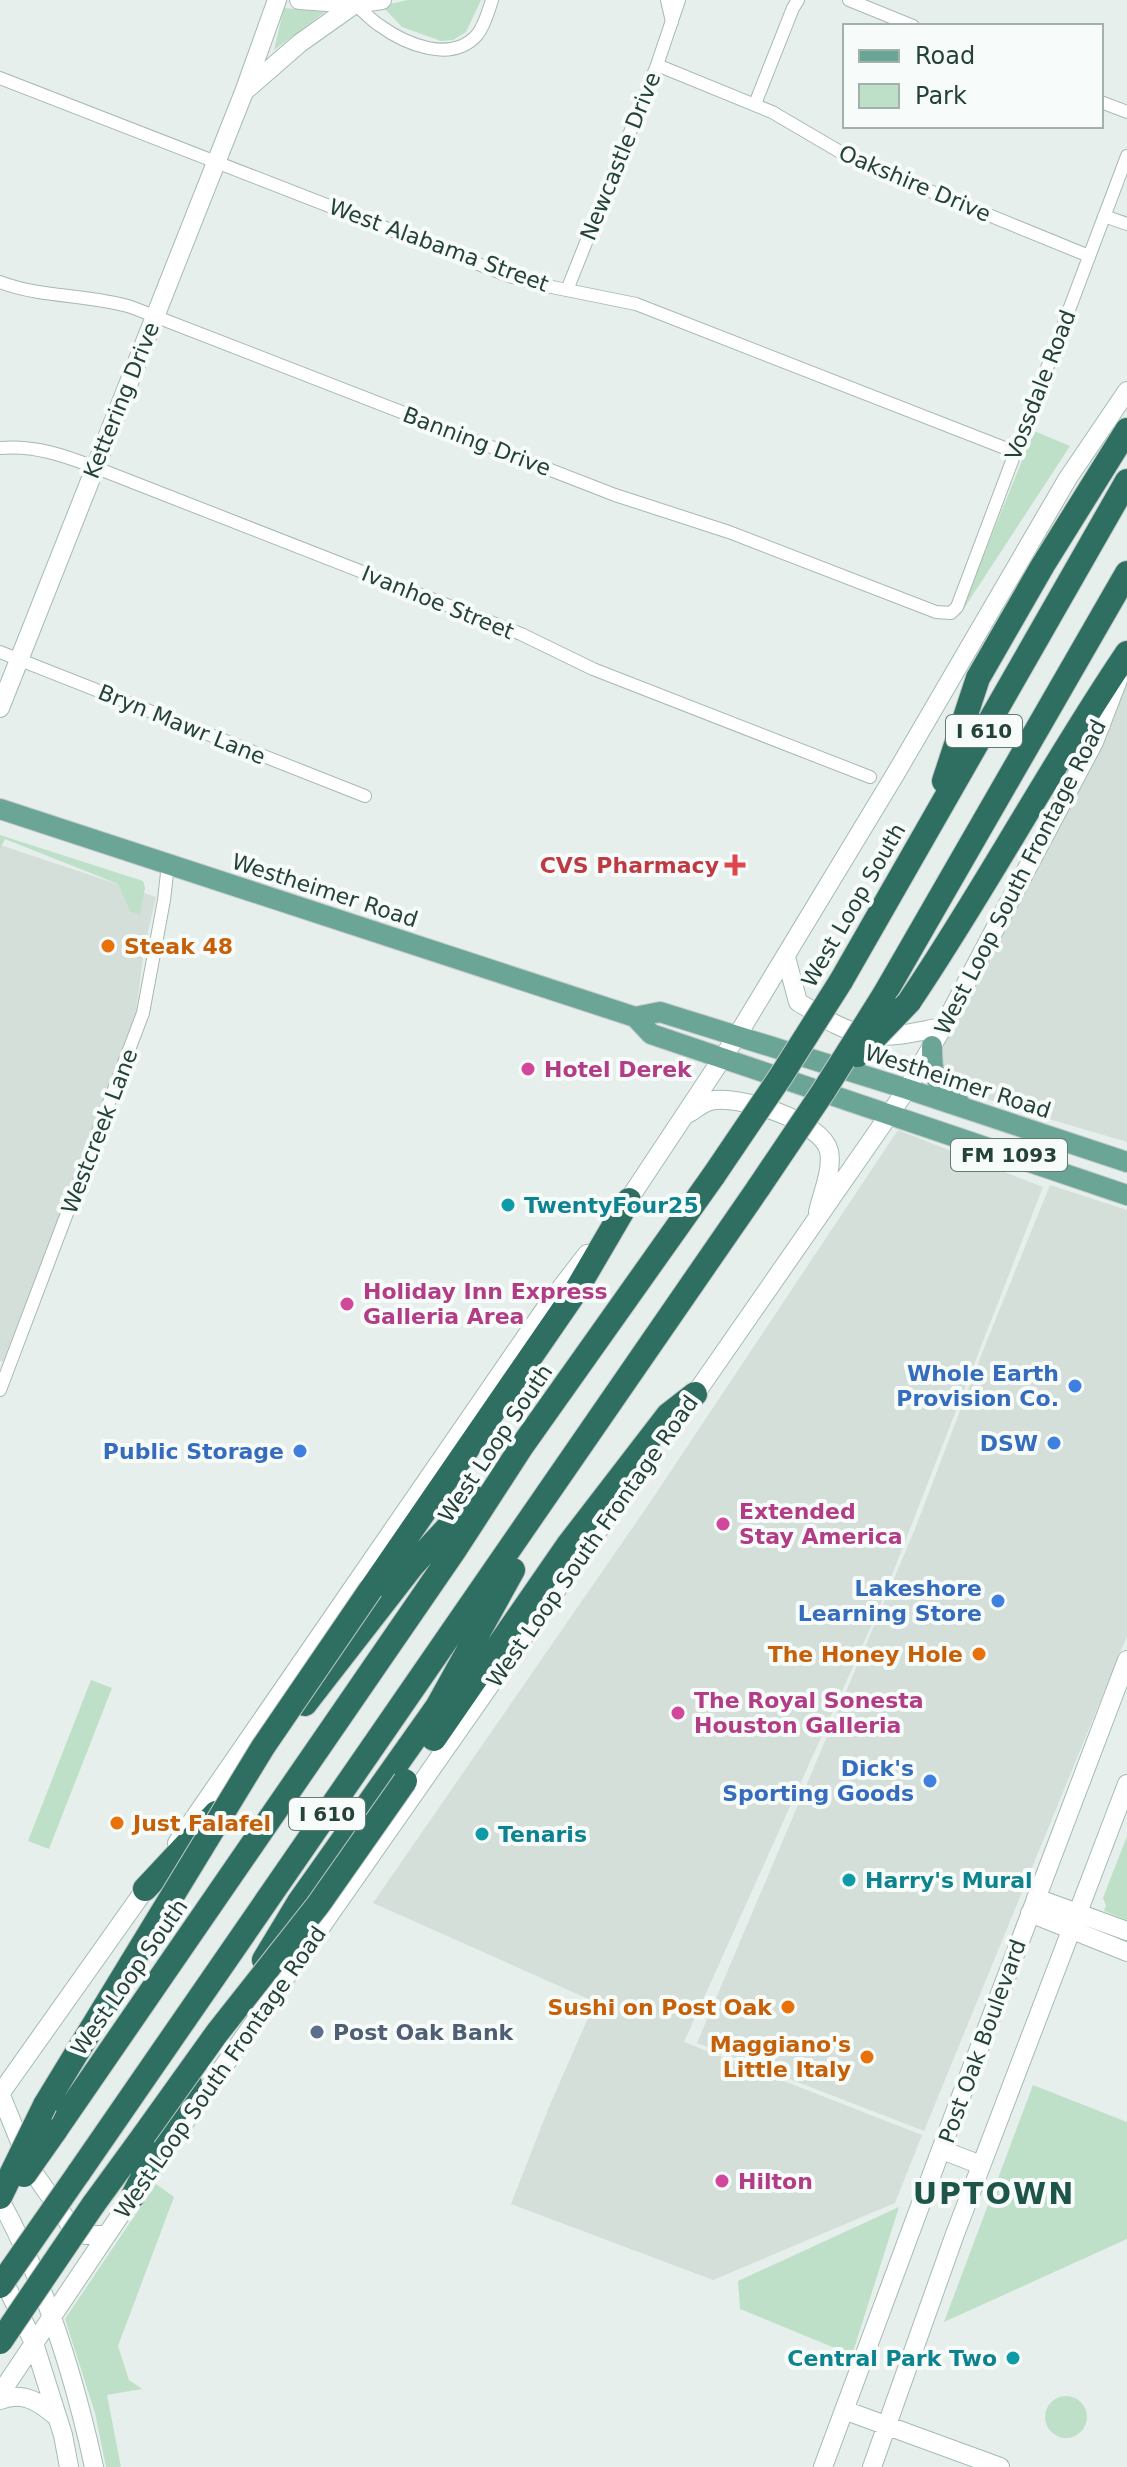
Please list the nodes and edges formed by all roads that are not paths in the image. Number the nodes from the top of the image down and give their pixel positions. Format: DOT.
graph roads {
  1 [pos="277,0"];
  2 [pos="299,0"];
  3 [pos="382,0"];
  4 [pos="492,0"];
  5 [pos="667,0"];
  6 [pos="679,0"];
  7 [pos="798,0"];
  8 [pos="849,0"];
  9 [pos="355,4"];
  10 [pos="672,22"];
  11 [pos="908,24"];
  12 [pos="657,65"];
  13 [pos="0,78"];
  14 [pos="244,92"];
  15 [pos="1103,103"];
  16 [pos="755,104"];
  17 [pos="1127,112"];
  18 [pos="1127,156"];
  19 [pos="216,162"];
  20 [pos="1104,216"];
  21 [pos="1127,224"];
  22 [pos="1089,256"];
  23 [pos="0,282"];
  24 [pos="567,290"];
  25 [pos="155,317"];
  26 [pos="1127,391"];
  27 [pos="1127,430"];
  28 [pos="0,448"];
  29 [pos="1015,452"];
  30 [pos="94,467"];
  31 [pos="1127,481"];
  32 [pos="1127,573"];
  33 [pos="951,613"];
  34 [pos="0,652"];
  35 [pos="1127,654"];
  36 [pos="19,659"];
  37 [pos="0,708"];
  38 [pos="870,777"];
  39 [pos="365,796"];
  40 [pos="0,809"];
  41 [pos="927,831"];
  42 [pos="168,864"];
  43 [pos="786,957"];
  44 [pos="635,1017"];
  45 [pos="943,1027"];
  46 [pos="737,1036"];
  47 [pos="932,1046"];
  48 [pos="722,1059"];
  49 [pos="907,1089"];
  50 [pos="823,1092"];
  51 [pos="964,1108"];
  52 [pos="890,1116"];
  53 [pos="683,1118"];
  54 [pos="1127,1162"];
  55 [pos="1127,1195"];
  56 [pos="629,1200"];
  57 [pos="815,1222"];
  58 [pos="4,1366"];
  59 [pos="0,1390"];
  60 [pos="695,1394"];
  61 [pos="522,1446"];
  62 [pos="576,1455"];
  63 [pos="1127,1660"];
  64 [pos="1127,1784"];
  65 [pos="145,1889"];
  66 [pos="1033,1906"];
  67 [pos="1079,1913"];
  68 [pos="1072,1931"];
  69 [pos="1127,1931"];
  70 [pos="1127,1952"];
  71 [pos="0,2093"];
  72 [pos="942,2150"];
  73 [pos="981,2165"];
  74 [pos="133,2196"];
  75 [pos="0,2199"];
  76 [pos="0,2209"];
  77 [pos="107,2235"];
  78 [pos="0,2273"];
  79 [pos="0,2286"];
  80 [pos="52,2316"];
  81 [pos="0,2342"];
  82 [pos="34,2343"];
  83 [pos="0,2394"];
  84 [pos="0,2400"];
  85 [pos="844,2410"];
  86 [pos="57,2417"];
  87 [pos="887,2425"];
  88 [pos="69,2467"];
  89 [pos="94,2467"];
  90 [pos="823,2467"];
  91 [pos="872,2467"];
  92 [pos="1000,2467"];
  1 -- 14 [label="main road, Kettering Drive"];
  2 -- 9 [label="main road, Kettering Drive"];
  3 -- 9 [label="main road, Kettering Drive"];
  4 -- 9 [label="street"];
  5 -- 10 [label="street"];
  6 -- 10 [label="street, Newcastle Drive"];
  7 -- 16 [label="street"];
  8 -- 11 [label="street"];
  9 -- 14 [label="main road, Kettering Drive"];
  10 -- 12 [label="street, Newcastle Drive"];
  12 -- 16 [label="street, Oakshire Drive"];
  12 -- 24 [label="street, Newcastle Drive"];
  13 -- 19 [label="street, West Alabama Street"];
  14 -- 19 [label="main road, Kettering Drive"];
  15 -- 17 [label="street"];
  16 -- 22 [label="street, Oakshire Drive"];
  18 -- 20 [label="street, Vossdale Road"];
  19 -- 24 [label="street, West Alabama Street"];
  19 -- 25 [label="main road, Kettering Drive"];
  20 -- 21 [label="street"];
  20 -- 22 [label="street, Vossdale Road"];
  22 -- 29 [label="street, Vossdale Road"];
  23 -- 25 [label="street, Banning Drive"];
  24 -- 29 [label="street, West Alabama Street"];
  25 -- 30 [label="main road, Kettering Drive"];
  25 -- 33 [label="street, Banning Drive"];
  26 -- 43 [label="main road"];
  27 -- 41 [label="highway"];
  28 -- 30 [label="street, Ivanhoe Street"];
  29 -- 33 [label="street, Vossdale Road"];
  30 -- 36 [label="main road, Kettering Drive"];
  30 -- 38 [label="street, Ivanhoe Street"];
  31 -- 41 [label="highway, West Loop South / I 610"];
  32 -- 50 [label="highway, I 610, bridge"];
  34 -- 36 [label="street, Bryn Mawr Lane"];
  35 -- 45 [label="main road, West Loop South Frontage Road"];
  35 -- 50 [label="highway, bridge"];
  36 -- 37 [label="main road, Kettering Drive"];
  36 -- 39 [label="street, Bryn Mawr Lane"];
  40 -- 42 [label="main road, Westheimer Road"];
  41 -- 61 [label="highway, West Loop South / I 610, bridge"];
  42 -- 44 [label="main road, Westheimer Road"];
  42 -- 58 [label="street, Westcreek Lane"];
  43 -- 45 [label="main road"];
  43 -- 46 [label="main road"];
  44 -- 46 [label="main road, Westheimer Road"];
  44 -- 48 [label="main road, Westheimer Road"];
  45 -- 47 [label="main road, West Loop South Frontage Road"];
  46 -- 48 [label="main road"];
  46 -- 49 [label="main road, Westheimer Road / FM 1093"];
  47 -- 49 [label="main road, West Loop South Frontage Road"];
  47 -- 51 [label="main road"];
  48 -- 52 [label="main road, Westheimer Road / FM 1093"];
  48 -- 53 [label="main road"];
  49 -- 51 [label="main road, Westheimer Road / FM 1093"];
  49 -- 52 [label="main road, West Loop South Frontage Road"];
  50 -- 62 [label="highway, I 610, bridge"];
  51 -- 54 [label="main road, Westheimer Road / FM 1093"];
  52 -- 55 [label="main road, Westheimer Road / FM 1093"];
  52 -- 57 [label="main road, West Loop South Frontage Road"];
  53 -- 56 [label="main road"];
  53 -- 57 [label="main road"];
  56 -- 65 [label="main road"];
  56 -- 75 [label="highway, bridge"];
  57 -- 60 [label="main road, West Loop South Frontage Road"];
  58 -- 59 [label="street, Westcreek Lane"];
  60 -- 74 [label="main road, West Loop South Frontage Road"];
  60 -- 81 [label="highway, bridge"];
  61 -- 65 [label="highway"];
  61 -- 76 [label="highway, West Loop South / I 610, bridge"];
  62 -- 74 [label="highway"];
  62 -- 79 [label="highway, I 610, bridge"];
  63 -- 66 [label="main road, Post Oak Boulevard"];
  64 -- 67 [label="main road, Post Oak Boulevard"];
  65 -- 71 [label="main road"];
  66 -- 67 [label="main road"];
  66 -- 68 [label="main road"];
  66 -- 72 [label="main road, Post Oak Boulevard"];
  67 -- 68 [label="main road, Post Oak Boulevard"];
  67 -- 69 [label="main road"];
  68 -- 70 [label="main road"];
  68 -- 73 [label="main road, Post Oak Boulevard"];
  71 -- 77 [label="main road"];
  72 -- 73 [label="main road"];
  72 -- 85 [label="main road, Post Oak Boulevard"];
  73 -- 87 [label="main road, Post Oak Boulevard"];
  74 -- 77 [label="main road, West Loop South Frontage Road"];
  75 -- 80 [label="main road"];
  77 -- 80 [label="main road, West Loop South Frontage Road"];
  78 -- 82 [label="main road"];
  80 -- 82 [label="main road, West Loop South Frontage Road"];
  80 -- 89 [label="main road"];
  82 -- 83 [label="main road, West Loop South Frontage Road"];
  82 -- 86 [label="main road"];
  84 -- 86 [label="main road"];
  85 -- 87 [label="main road"];
  85 -- 90 [label="main road, Post Oak Boulevard"];
  86 -- 88 [label="main road"];
  87 -- 91 [label="main road, Post Oak Boulevard"];
  87 -- 92 [label="main road"];
}
